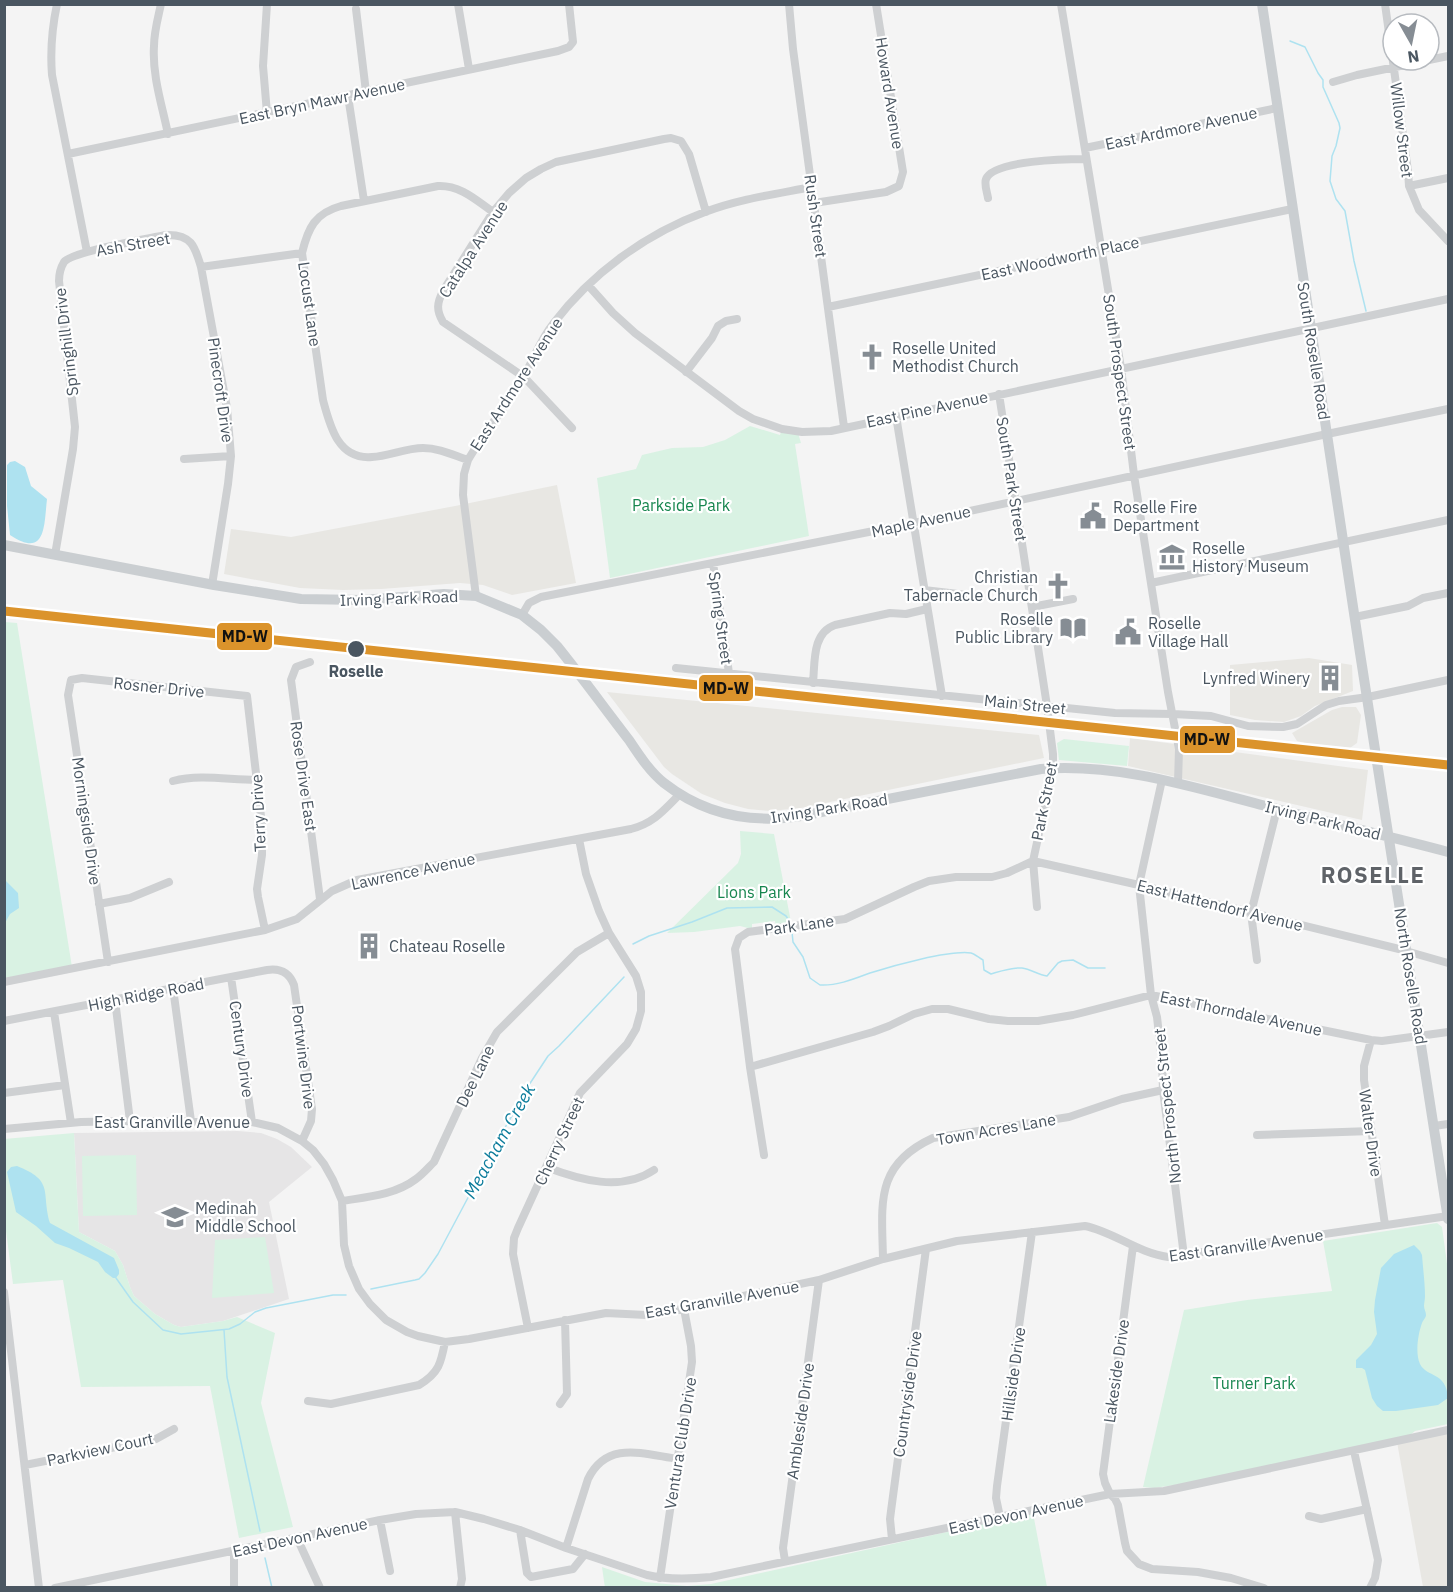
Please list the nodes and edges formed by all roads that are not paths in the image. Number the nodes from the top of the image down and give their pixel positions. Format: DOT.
graph roads {
  1 [pos="57,4"];
  2 [pos="161,4"];
  3 [pos="267,4"];
  4 [pos="458,4"];
  5 [pos="569,4"];
  6 [pos="789,4"];
  7 [pos="876,4"];
  8 [pos="1061,4"];
  9 [pos="1262,4"];
  10 [pos="356,9"];
  11 [pos="469,69"];
  12 [pos="1381,70"];
  13 [pos="1395,72"];
  14 [pos="1333,82"];
  15 [pos="366,92"];
  16 [pos="348,96"];
  17 [pos="1277,108"];
  18 [pos="267,113"];
  19 [pos="168,134"];
  20 [pos="1085,148"];
  21 [pos="68,154"];
  22 [pos="1086,159"];
  23 [pos="1449,178"];
  24 [pos="1409,186"];
  25 [pos="812,187"];
  26 [pos="988,198"];
  27 [pos="364,201"];
  28 [pos="814,203"];
  29 [pos="1292,209"];
  30 [pos="493,212"];
  31 [pos="706,212"];
  32 [pos="1449,241"];
  33 [pos="1101,249"];
  34 [pos="87,252"];
  35 [pos="302,253"];
  36 [pos="201,267"];
  37 [pos="588,285"];
  38 [pos="1449,299"];
  39 [pos="828,307"];
  40 [pos="737,319"];
  41 [pos="1311,328"];
  42 [pos="1121,368"];
  43 [pos="686,372"];
  44 [pos="524,376"];
  45 [pos="999,394"];
  46 [pos="1449,410"];
  47 [pos="896,416"];
  48 [pos="844,427"];
  49 [pos="572,428"];
  50 [pos="1327,434"];
  51 [pos="231,456"];
  52 [pos="184,459"];
  53 [pos="468,460"];
  54 [pos="1134,476"];
  55 [pos="1016,501"];
  56 [pos="1449,520"];
  57 [pos="914,523"];
  58 [pos="1344,542"];
  59 [pos="4,545"];
  60 [pos="55,555"];
  61 [pos="713,563"];
  62 [pos="1151,583"];
  63 [pos="212,585"];
  64 [pos="924,590"];
  65 [pos="1449,593"];
  66 [pos="476,596"];
  67 [pos="975,596"];
  68 [pos="1073,599"];
  69 [pos="1032,607"];
  70 [pos="927,609"];
  71 [pos="522,615"];
  72 [pos="1355,617"];
  73 [pos="310,662"];
  74 [pos="676,668"];
  75 [pos="729,673"];
  76 [pos="71,680"];
  77 [pos="1449,680"];
  78 [pos="813,682"];
  79 [pos="247,696"];
  80 [pos="942,696"];
  81 [pos="1368,697"];
  82 [pos="1047,706"];
  83 [pos="1173,714"];
  84 [pos="1053,768"];
  85 [pos="257,780"];
  86 [pos="1162,780"];
  87 [pos="173,781"];
  88 [pos="1178,783"];
  89 [pos="680,794"];
  90 [pos="1277,809"];
  91 [pos="1389,837"];
  92 [pos="579,839"];
  93 [pos="1449,852"];
  94 [pos="1033,861"];
  95 [pos="169,882"];
  96 [pos="1139,885"];
  97 [pos="320,899"];
  98 [pos="99,904"];
  99 [pos="1037,907"];
  100 [pos="1251,913"];
  101 [pos="265,930"];
  102 [pos="609,933"];
  103 [pos="1407,952"];
  104 [pos="1257,960"];
  105 [pos="108,962"];
  106 [pos="1449,963"];
  107 [pos="287,974"];
  108 [pos="231,976"];
  109 [pos="4,982"];
  110 [pos="174,988"];
  111 [pos="1151,994"];
  112 [pos="115,1000"];
  113 [pos="54,1012"];
  114 [pos="4,1021"];
  115 [pos="1449,1032"];
  116 [pos="1420,1036"];
  117 [pos="1371,1040"];
  118 [pos="750,1067"];
  119 [pos="66,1085"];
  120 [pos="1163,1090"];
  121 [pos="4,1093"];
  122 [pos="130,1121"];
  123 [pos="191,1121"];
  124 [pos="252,1122"];
  125 [pos="71,1123"];
  126 [pos="1449,1124"];
  127 [pos="1434,1126"];
  128 [pos="4,1129"];
  129 [pos="1371,1131"];
  130 [pos="1257,1135"];
  131 [pos="302,1141"];
  132 [pos="764,1155"];
  133 [pos="546,1167"];
  134 [pos="654,1170"];
  135 [pos="342,1201"];
  136 [pos="1448,1217"];
  137 [pos="1385,1226"];
  138 [pos="1032,1232"];
  139 [pos="1133,1246"];
  140 [pos="926,1249"];
  141 [pos="1184,1256"];
  142 [pos="883,1259"];
  143 [pos="819,1280"];
  144 [pos="4,1292"];
  145 [pos="684,1309"];
  146 [pos="566,1320"];
  147 [pos="528,1328"];
  148 [pos="445,1342"];
  149 [pos="308,1401"];
  150 [pos="560,1404"];
  151 [pos="174,1429"];
  152 [pos="1449,1430"];
  153 [pos="1354,1451"];
  154 [pos="678,1459"];
  155 [pos="24,1465"];
  156 [pos="1110,1494"];
  157 [pos="1367,1509"];
  158 [pos="455,1512"];
  159 [pos="1310,1516"];
  160 [pos="1000,1517"];
  161 [pos="380,1520"];
  162 [pos="520,1530"];
  163 [pos="297,1538"];
  164 [pos="892,1539"];
  165 [pos="566,1548"];
  166 [pos="234,1551"];
  167 [pos="585,1554"];
  168 [pos="785,1561"];
  169 [pos="390,1571"];
  170 [pos="660,1578"];
  171 [pos="81,1585"];
  172 [pos="39,1587"];
  173 [pos="55,1587"];
  174 [pos="234,1587"];
  175 [pos="320,1587"];
  176 [pos="460,1587"];
  177 [pos="1264,1587"];
  178 [pos="1370,1587"];
  1 -- 21 [label="street"];
  2 -- 19 [label="street"];
  3 -- 18 [label="street"];
  4 -- 11 [label="street"];
  5 -- 11 [label="street, East Bryn Mawr Avenue"];
  6 -- 25 [label="street, Rush Street"];
  7 -- 28 [label="street, Howard Avenue"];
  8 -- 20 [label="street, South Prospect Street"];
  9 -- 17 [label="main road, South Roselle Road"];
  10 -- 15 [label="street"];
  11 -- 15 [label="street, East Bryn Mawr Avenue"];
  12 -- 14 [label="street"];
  13 -- 24 [label="street, Willow Street"];
  15 -- 16 [label="street, East Bryn Mawr Avenue"];
  16 -- 18 [label="street, East Bryn Mawr Avenue"];
  16 -- 27 [label="street"];
  17 -- 20 [label="street, East Ardmore Avenue"];
  17 -- 29 [label="main road, South Roselle Road"];
  18 -- 19 [label="street, East Bryn Mawr Avenue"];
  19 -- 21 [label="street, East Bryn Mawr Avenue"];
  20 -- 22 [label="street, South Prospect Street"];
  21 -- 34 [label="street"];
  22 -- 26 [label="street"];
  22 -- 33 [label="street, South Prospect Street"];
  23 -- 24 [label="street"];
  24 -- 32 [label="street, Willow Street"];
  25 -- 28 [label="street, Rush Street"];
  25 -- 31 [label="street, East Ardmore Avenue"];
  27 -- 30 [label="street, Locust Lane"];
  27 -- 35 [label="street, Locust Lane"];
  28 -- 39 [label="street, Rush Street"];
  29 -- 33 [label="street, East Woodworth Place"];
  29 -- 41 [label="main road, South Roselle Road"];
  30 -- 31 [label="street, Catalpa Avenue"];
  30 -- 44 [label="street, Catalpa Avenue"];
  31 -- 37 [label="street, East Ardmore Avenue"];
  33 -- 39 [label="street, East Woodworth Place"];
  33 -- 42 [label="street, South Prospect Street"];
  34 -- 36 [label="street, Ash Street"];
  34 -- 60 [label="street, Springhill Drive"];
  35 -- 36 [label="street"];
  35 -- 53 [label="street, Locust Lane"];
  36 -- 51 [label="street, Pinecroft Drive"];
  37 -- 43 [label="street, East Pine Avenue"];
  37 -- 44 [label="street, East Ardmore Avenue"];
  38 -- 41 [label="street, East Pine Avenue"];
  39 -- 48 [label="street, Rush Street"];
  40 -- 43 [label="street"];
  41 -- 42 [label="street, East Pine Avenue"];
  41 -- 50 [label="main road, South Roselle Road"];
  42 -- 45 [label="street, East Pine Avenue"];
  42 -- 54 [label="street, South Prospect Street"];
  43 -- 48 [label="street, East Pine Avenue"];
  44 -- 49 [label="street"];
  44 -- 53 [label="street, East Ardmore Avenue"];
  45 -- 47 [label="street, East Pine Avenue"];
  45 -- 55 [label="street, South Park Street"];
  46 -- 50 [label="street, Maple Avenue"];
  47 -- 48 [label="street, East Pine Avenue"];
  47 -- 57 [label="street"];
  50 -- 54 [label="street, Maple Avenue"];
  50 -- 58 [label="main road, South Roselle Road"];
  51 -- 52 [label="street"];
  51 -- 63 [label="street, Pinecroft Drive"];
  53 -- 66 [label="street, East Ardmore Avenue"];
  54 -- 55 [label="street, Maple Avenue"];
  54 -- 62 [label="street, South Prospect Street"];
  55 -- 57 [label="street, Maple Avenue"];
  55 -- 69 [label="street, South Park Street"];
  56 -- 58 [label="street"];
  57 -- 61 [label="street, Maple Avenue"];
  57 -- 64 [label="street"];
  58 -- 62 [label="street"];
  58 -- 72 [label="main road, South Roselle Road"];
  59 -- 60 [label="main road, Irving Park Road"];
  60 -- 63 [label="main road, Irving Park Road"];
  61 -- 71 [label="street, Maple Avenue"];
  61 -- 75 [label="street, Spring Street"];
  62 -- 83 [label="street, South Prospect Street"];
  63 -- 66 [label="main road, Irving Park Road"];
  64 -- 67 [label="street"];
  64 -- 70 [label="street"];
  65 -- 72 [label="street"];
  66 -- 71 [label="main road, Irving Park Road"];
  68 -- 69 [label="street"];
  69 -- 82 [label="street, South Park Street"];
  70 -- 78 [label="street"];
  70 -- 80 [label="street"];
  71 -- 89 [label="main road, Irving Park Road"];
  72 -- 81 [label="main road, South Roselle Road"];
  73 -- 97 [label="street, Rose Drive East"];
  74 -- 75 [label="street, Main Street"];
  75 -- 78 [label="street, Main Street"];
  76 -- 79 [label="street, Rosner Drive"];
  76 -- 98 [label="street, Morningside Drive"];
  77 -- 81 [label="street, Main Street"];
  78 -- 80 [label="street, Main Street"];
  79 -- 85 [label="street, Terry Drive"];
  80 -- 82 [label="street, Main Street"];
  81 -- 83 [label="street, Main Street"];
  81 -- 91 [label="main road, North Roselle Road"];
  82 -- 83 [label="street, Main Street"];
  82 -- 84 [label="street, Park Street"];
  83 -- 88 [label="street, South Prospect Street"];
  84 -- 86 [label="main road, Irving Park Road"];
  84 -- 89 [label="main road, Irving Park Road"];
  84 -- 94 [label="street, Park Street"];
  85 -- 87 [label="street"];
  85 -- 101 [label="street, Terry Drive"];
  86 -- 88 [label="main road, Irving Park Road"];
  86 -- 96 [label="street, North Prospect Street"];
  88 -- 90 [label="main road, Irving Park Road"];
  89 -- 92 [label="street, Lawrence Avenue"];
  90 -- 91 [label="main road, Irving Park Road"];
  90 -- 100 [label="street"];
  91 -- 93 [label="main road, Irving Park Road"];
  91 -- 103 [label="main road, North Roselle Road"];
  92 -- 97 [label="street, Lawrence Avenue"];
  92 -- 102 [label="street, Cherry Street"];
  94 -- 96 [label="street, East Hattendorf Avenue"];
  94 -- 99 [label="street, Park Street"];
  94 -- 118 [label="street, Park Lane"];
  95 -- 98 [label="street"];
  96 -- 100 [label="street, East Hattendorf Avenue"];
  96 -- 111 [label="street, North Prospect Street"];
  97 -- 101 [label="street, Lawrence Avenue"];
  98 -- 105 [label="street, Morningside Drive"];
  100 -- 103 [label="street, East Hattendorf Avenue"];
  100 -- 104 [label="street"];
  101 -- 105 [label="street, Lawrence Avenue"];
  102 -- 133 [label="street, Cherry Street"];
  102 -- 135 [label="street, Dee Lane"];
  103 -- 106 [label="street, East Hattendorf Avenue"];
  103 -- 116 [label="main road, North Roselle Road"];
  105 -- 109 [label="street, Lawrence Avenue"];
  107 -- 108 [label="street, High Ridge Road"];
  107 -- 131 [label="street, Portwine Drive"];
  108 -- 110 [label="street, High Ridge Road"];
  108 -- 124 [label="street, Century Drive"];
  110 -- 112 [label="street, High Ridge Road"];
  110 -- 123 [label="street"];
  111 -- 117 [label="street, East Thorndale Avenue"];
  111 -- 118 [label="street, East Thorndale Avenue"];
  111 -- 120 [label="street, North Prospect Street"];
  112 -- 113 [label="street, High Ridge Road"];
  112 -- 122 [label="street"];
  113 -- 114 [label="street, High Ridge Road"];
  113 -- 119 [label="street"];
  115 -- 116 [label="street, East Thorndale Avenue"];
  116 -- 117 [label="street, East Thorndale Avenue"];
  116 -- 127 [label="main road, North Roselle Road"];
  117 -- 129 [label="street, Walter Drive"];
  118 -- 132 [label="street, Park Lane"];
  119 -- 121 [label="street"];
  119 -- 125 [label="street"];
  120 -- 141 [label="street, North Prospect Street"];
  120 -- 142 [label="street, Town Acres Lane"];
  122 -- 123 [label="street, East Granville Avenue"];
  122 -- 125 [label="street, East Granville Avenue"];
  123 -- 124 [label="street, East Granville Avenue"];
  124 -- 131 [label="street, East Granville Avenue"];
  125 -- 128 [label="street, East Granville Avenue"];
  126 -- 127 [label="street"];
  127 -- 136 [label="main road, North Roselle Road"];
  129 -- 130 [label="street"];
  129 -- 137 [label="street, Walter Drive"];
  131 -- 135 [label="street, East Granville Avenue"];
  133 -- 134 [label="street"];
  133 -- 147 [label="street, Cherry Street"];
  135 -- 148 [label="street, East Granville Avenue"];
  136 -- 137 [label="street, East Granville Avenue"];
  137 -- 141 [label="street, East Granville Avenue"];
  138 -- 139 [label="street, East Granville Avenue"];
  138 -- 140 [label="street, East Granville Avenue"];
  138 -- 160 [label="street, Hillside Drive"];
  139 -- 141 [label="street, East Granville Avenue"];
  139 -- 156 [label="street, Lakeside Drive"];
  140 -- 142 [label="street, East Granville Avenue"];
  140 -- 164 [label="street, Countryside Drive"];
  142 -- 143 [label="street, East Granville Avenue"];
  143 -- 145 [label="street, East Granville Avenue"];
  143 -- 168 [label="street, Ambleside Drive"];
  144 -- 155 [label="street"];
  145 -- 146 [label="street, East Granville Avenue"];
  145 -- 154 [label="street, Ventura Club Drive"];
  146 -- 147 [label="street, East Granville Avenue"];
  146 -- 150 [label="street"];
  147 -- 148 [label="street, East Granville Avenue"];
  148 -- 149 [label="street"];
  151 -- 155 [label="street, Parkview Court"];
  152 -- 153 [label="street, East Devon Avenue"];
  153 -- 156 [label="street, East Devon Avenue"];
  153 -- 157 [label="street"];
  154 -- 165 [label="street"];
  154 -- 170 [label="street, Ventura Club Drive"];
  155 -- 172 [label="street"];
  156 -- 160 [label="street, East Devon Avenue"];
  156 -- 177 [label="street, Lakeside Drive"];
  157 -- 159 [label="street"];
  157 -- 178 [label="street"];
  158 -- 161 [label="street, East Devon Avenue"];
  158 -- 162 [label="street, East Devon Avenue"];
  158 -- 176 [label="street"];
  160 -- 164 [label="street, East Devon Avenue"];
  161 -- 163 [label="street, East Devon Avenue"];
  161 -- 169 [label="street"];
  162 -- 165 [label="street, East Devon Avenue"];
  162 -- 167 [label="street"];
  163 -- 166 [label="street, East Devon Avenue"];
  163 -- 175 [label="street"];
  164 -- 168 [label="street, East Devon Avenue"];
  165 -- 167 [label="street, East Devon Avenue"];
  166 -- 171 [label="street, East Devon Avenue"];
  166 -- 174 [label="street"];
  167 -- 170 [label="street, East Devon Avenue"];
  168 -- 170 [label="street, East Devon Avenue"];
  171 -- 173 [label="street, East Devon Avenue"];
}
